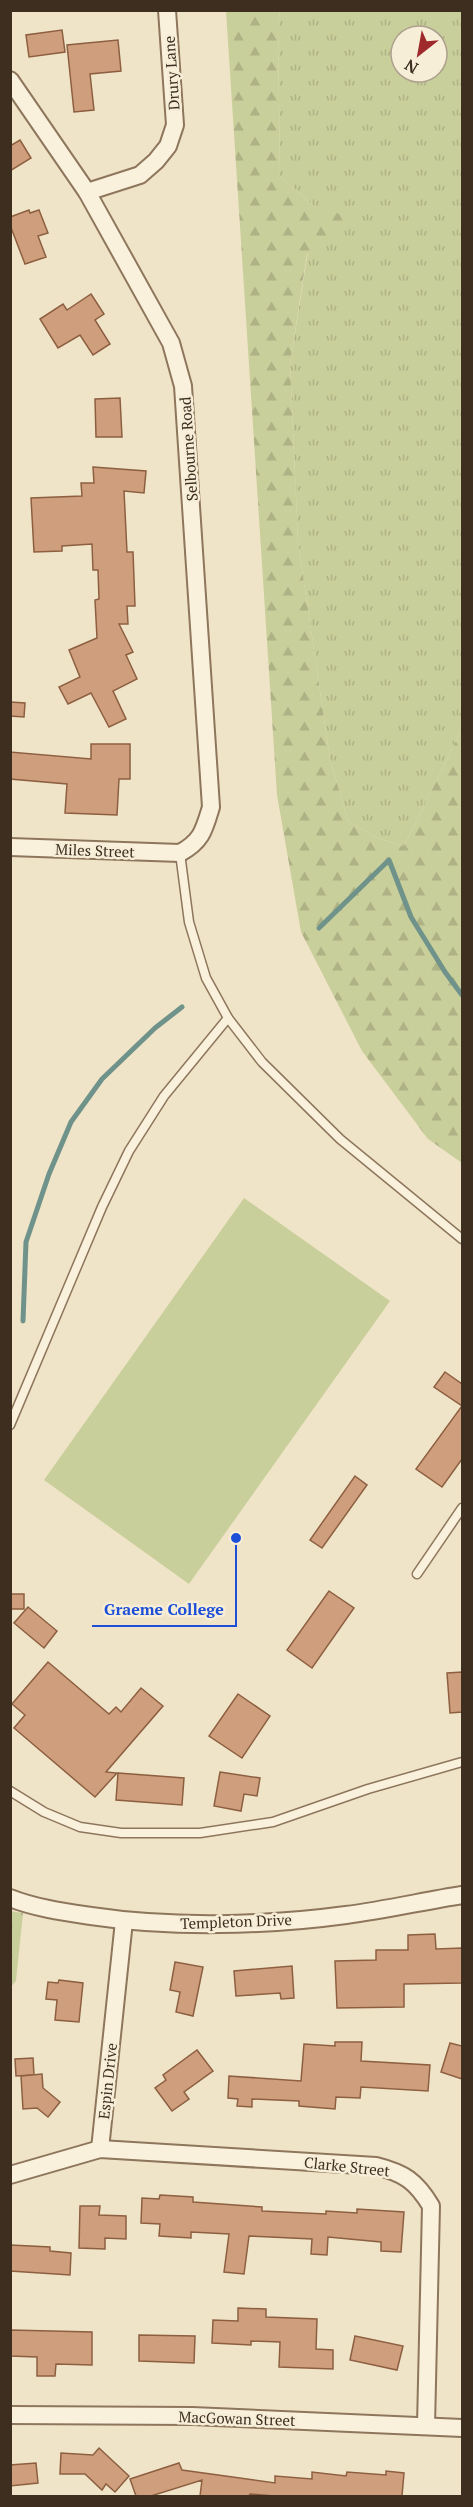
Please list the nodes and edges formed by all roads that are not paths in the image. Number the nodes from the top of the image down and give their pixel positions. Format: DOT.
graph roads {
  1 [pos="167,10"];
  2 [pos="10,80"];
  3 [pos="87,192"];
  4 [pos="10,847"];
  5 [pos="180,853"];
  6 [pos="228,1018"];
  7 [pos="462,1239"];
  8 [pos="10,1425"];
  9 [pos="462,1508"];
  10 [pos="417,1574"];
  11 [pos="462,1762"];
  12 [pos="10,1791"];
  13 [pos="462,1895"];
  14 [pos="10,1898"];
  15 [pos="124,1921"];
  16 [pos="100,2149"];
  17 [pos="10,2175"];
  18 [pos="10,2415"];
  19 [pos="426,2426"];
  20 [pos="462,2428"];
  1 -- 3 [label="street, Drury Lane"];
  2 -- 3 [label="street, Selbourne Road"];
  3 -- 5 [label="street, Selbourne Road"];
  4 -- 5 [label="street, Miles Street"];
  5 -- 6 [label="lane"];
  6 -- 7 [label="lane"];
  6 -- 8 [label="lane"];
  9 -- 10 [label="lane"];
  11 -- 12 [label="lane"];
  13 -- 15 [label="street, Templeton Drive"];
  14 -- 15 [label="street, Templeton Drive"];
  15 -- 16 [label="street, Espin Drive"];
  16 -- 17 [label="street"];
  16 -- 19 [label="street, Clarke Street"];
  18 -- 19 [label="street, MacGowan Street"];
  19 -- 20 [label="street, MacGowan Street"];
}
